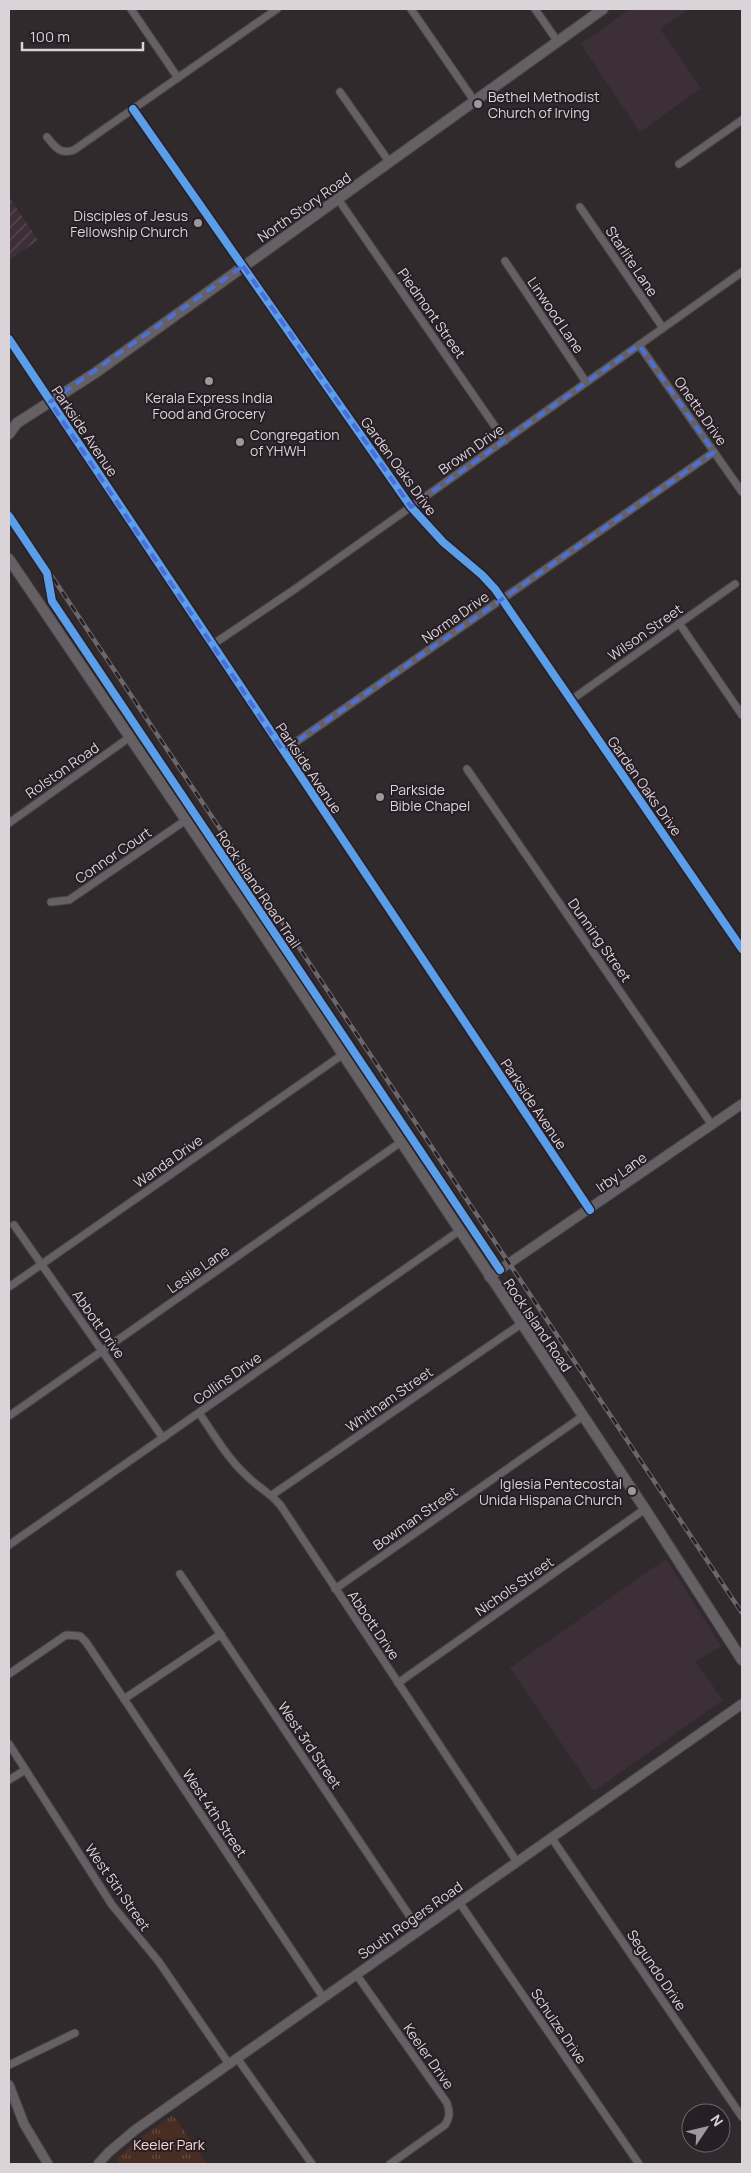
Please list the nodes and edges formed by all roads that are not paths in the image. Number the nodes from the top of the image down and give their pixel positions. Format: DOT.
graph roads {
  1 [pos="131,9"];
  2 [pos="277,9"];
  3 [pos="411,9"];
  4 [pos="535,9"];
  5 [pos="604,9"];
  6 [pos="268,11"];
  7 [pos="558,42"];
  8 [pos="178,78"];
  9 [pos="340,92"];
  10 [pos="475,102"];
  11 [pos="133,109"];
  12 [pos="742,120"];
  13 [pos="47,137"];
  14 [pos="390,163"];
  15 [pos="679,164"];
  16 [pos="338,200"];
  17 [pos="580,207"];
  18 [pos="505,261"];
  19 [pos="243,266"];
  20 [pos="741,276"];
  21 [pos="663,328"];
  22 [pos="9,339"];
  23 [pos="639,345"];
  24 [pos="586,382"];
  25 [pos="50,402"];
  26 [pos="13,423"];
  27 [pos="9,434"];
  28 [pos="505,441"];
  29 [pos="714,452"];
  30 [pos="742,492"];
  31 [pos="411,507"];
  32 [pos="9,558"];
  33 [pos="735,584"];
  34 [pos="502,600"];
  35 [pos="679,623"];
  36 [pos="212,645"];
  37 [pos="571,700"];
  38 [pos="742,715"];
  39 [pos="130,737"];
  40 [pos="284,751"];
  41 [pos="467,769"];
  42 [pos="186,820"];
  43 [pos="9,823"];
  44 [pos="51,902"];
  45 [pos="742,949"];
  46 [pos="342,1055"];
  47 [pos="742,1104"];
  48 [pos="712,1125"];
  49 [pos="401,1142"];
  50 [pos="590,1210"];
  51 [pos="14,1224"];
  52 [pos="460,1232"];
  53 [pos="42,1264"];
  54 [pos="489,1277"];
  55 [pos="9,1287"];
  56 [pos="521,1324"];
  57 [pos="102,1351"];
  58 [pos="199,1413"];
  59 [pos="9,1416"];
  60 [pos="583,1416"];
  61 [pos="163,1438"];
  62 [pos="272,1495"];
  63 [pos="645,1509"];
  64 [pos="9,1545"];
  65 [pos="180,1574"];
  66 [pos="335,1589"];
  67 [pos="221,1634"];
  68 [pos="742,1660"];
  69 [pos="9,1674"];
  70 [pos="398,1683"];
  71 [pos="124,1699"];
  72 [pos="742,1704"];
  73 [pos="9,1744"];
  74 [pos="25,1770"];
  75 [pos="9,1780"];
  76 [pos="551,1838"];
  77 [pos="517,1862"];
  78 [pos="459,1902"];
  79 [pos="420,1930"];
  80 [pos="356,1974"];
  81 [pos="323,1997"];
  82 [pos="75,2033"];
  83 [pos="233,2061"];
  84 [pos="9,2065"];
  85 [pos="9,2084"];
  86 [pos="742,2117"];
  87 [pos="48,2164"];
  88 [pos="98,2164"];
  89 [pos="312,2164"];
  90 [pos="390,2164"];
  91 [pos="639,2164"];
  1 -- 8 [label="street"];
  2 -- 6 [label="street"];
  3 -- 10 [label="street"];
  4 -- 7 [label="street"];
  5 -- 7 [label="main road, North Story Road"];
  6 -- 8 [label="street"];
  7 -- 10 [label="main road, North Story Road"];
  8 -- 11 [label="street"];
  9 -- 14 [label="street"];
  10 -- 14 [label="main road, North Story Road"];
  11 -- 13 [label="street"];
  11 -- 19 [label="street, Garden Oaks Drive"];
  12 -- 15 [label="street"];
  14 -- 16 [label="main road, North Story Road"];
  16 -- 19 [label="main road, North Story Road"];
  16 -- 28 [label="street, Piedmont Street"];
  17 -- 21 [label="street, Starlite Lane"];
  18 -- 24 [label="street, Linwood Lane"];
  19 -- 25 [label="main road, North Story Road"];
  19 -- 31 [label="street, Garden Oaks Drive"];
  20 -- 21 [label="street, Brown Drive"];
  21 -- 23 [label="street, Brown Drive"];
  22 -- 25 [label="street, Parkside Avenue"];
  23 -- 24 [label="street, Brown Drive"];
  23 -- 29 [label="street, Onetta Drive"];
  24 -- 28 [label="street, Brown Drive"];
  25 -- 26 [label="main road, North Story Road"];
  25 -- 36 [label="street, Parkside Avenue"];
  26 -- 27 [label="main road, North Story Road"];
  28 -- 31 [label="street, Brown Drive"];
  29 -- 30 [label="street, Onetta Drive"];
  29 -- 34 [label="street, Norma Drive"];
  31 -- 34 [label="street, Garden Oaks Drive"];
  31 -- 36 [label="street, Brown Drive"];
  32 -- 39 [label="main road, Rock Island Road"];
  33 -- 35 [label="street, Wilson Street"];
  34 -- 37 [label="street, Garden Oaks Drive"];
  34 -- 40 [label="street, Norma Drive"];
  35 -- 37 [label="street, Wilson Street"];
  35 -- 38 [label="street"];
  36 -- 40 [label="street, Parkside Avenue"];
  37 -- 45 [label="street, Garden Oaks Drive"];
  39 -- 42 [label="main road, Rock Island Road"];
  39 -- 43 [label="street, Rolston Road"];
  40 -- 50 [label="street, Parkside Avenue"];
  41 -- 48 [label="street, Dunning Street"];
  42 -- 44 [label="street, Connor Court"];
  42 -- 46 [label="main road, Rock Island Road"];
  46 -- 49 [label="main road, Rock Island Road"];
  46 -- 53 [label="street, Wanda Drive"];
  47 -- 48 [label="street, Irby Lane"];
  48 -- 50 [label="street, Irby Lane"];
  49 -- 52 [label="main road, Rock Island Road"];
  49 -- 57 [label="street, Leslie Lane"];
  50 -- 54 [label="street, Irby Lane"];
  51 -- 53 [label="street, Abbott Drive"];
  52 -- 54 [label="main road, Rock Island Road"];
  52 -- 58 [label="street, Collins Drive"];
  53 -- 55 [label="street, Wanda Drive"];
  53 -- 57 [label="street, Abbott Drive"];
  54 -- 56 [label="main road, Rock Island Road"];
  56 -- 60 [label="main road, Rock Island Road"];
  56 -- 62 [label="street, Whitham Street"];
  57 -- 59 [label="street, Leslie Lane"];
  57 -- 61 [label="street, Abbott Drive"];
  58 -- 61 [label="street, Collins Drive"];
  58 -- 62 [label="street, Abbott Drive"];
  60 -- 63 [label="main road, Rock Island Road"];
  60 -- 66 [label="street, Bowman Street"];
  61 -- 64 [label="street, Collins Drive"];
  62 -- 66 [label="street, Abbott Drive"];
  63 -- 68 [label="main road, Rock Island Road"];
  63 -- 70 [label="street, Nichols Street"];
  65 -- 67 [label="street, West 3rd Street"];
  66 -- 70 [label="street, Abbott Drive"];
  67 -- 71 [label="street"];
  67 -- 79 [label="street, West 3rd Street"];
  69 -- 71 [label="street, West 4th Street"];
  70 -- 77 [label="street, Abbott Drive"];
  71 -- 81 [label="street, West 4th Street"];
  72 -- 76 [label="street, South Rogers Road"];
  73 -- 74 [label="street, West 5th Street"];
  74 -- 75 [label="street"];
  74 -- 83 [label="street, West 5th Street"];
  76 -- 77 [label="street, South Rogers Road"];
  76 -- 86 [label="street, Segundo Drive"];
  77 -- 78 [label="street, South Rogers Road"];
  78 -- 79 [label="street, South Rogers Road"];
  78 -- 91 [label="street, Schulze Drive"];
  79 -- 80 [label="street, South Rogers Road"];
  80 -- 81 [label="street, South Rogers Road"];
  80 -- 90 [label="street, Keeler Drive"];
  81 -- 83 [label="street, South Rogers Road"];
  82 -- 84 [label="street"];
  83 -- 88 [label="street, South Rogers Road"];
  83 -- 89 [label="street"];
  85 -- 87 [label="street"];
}
